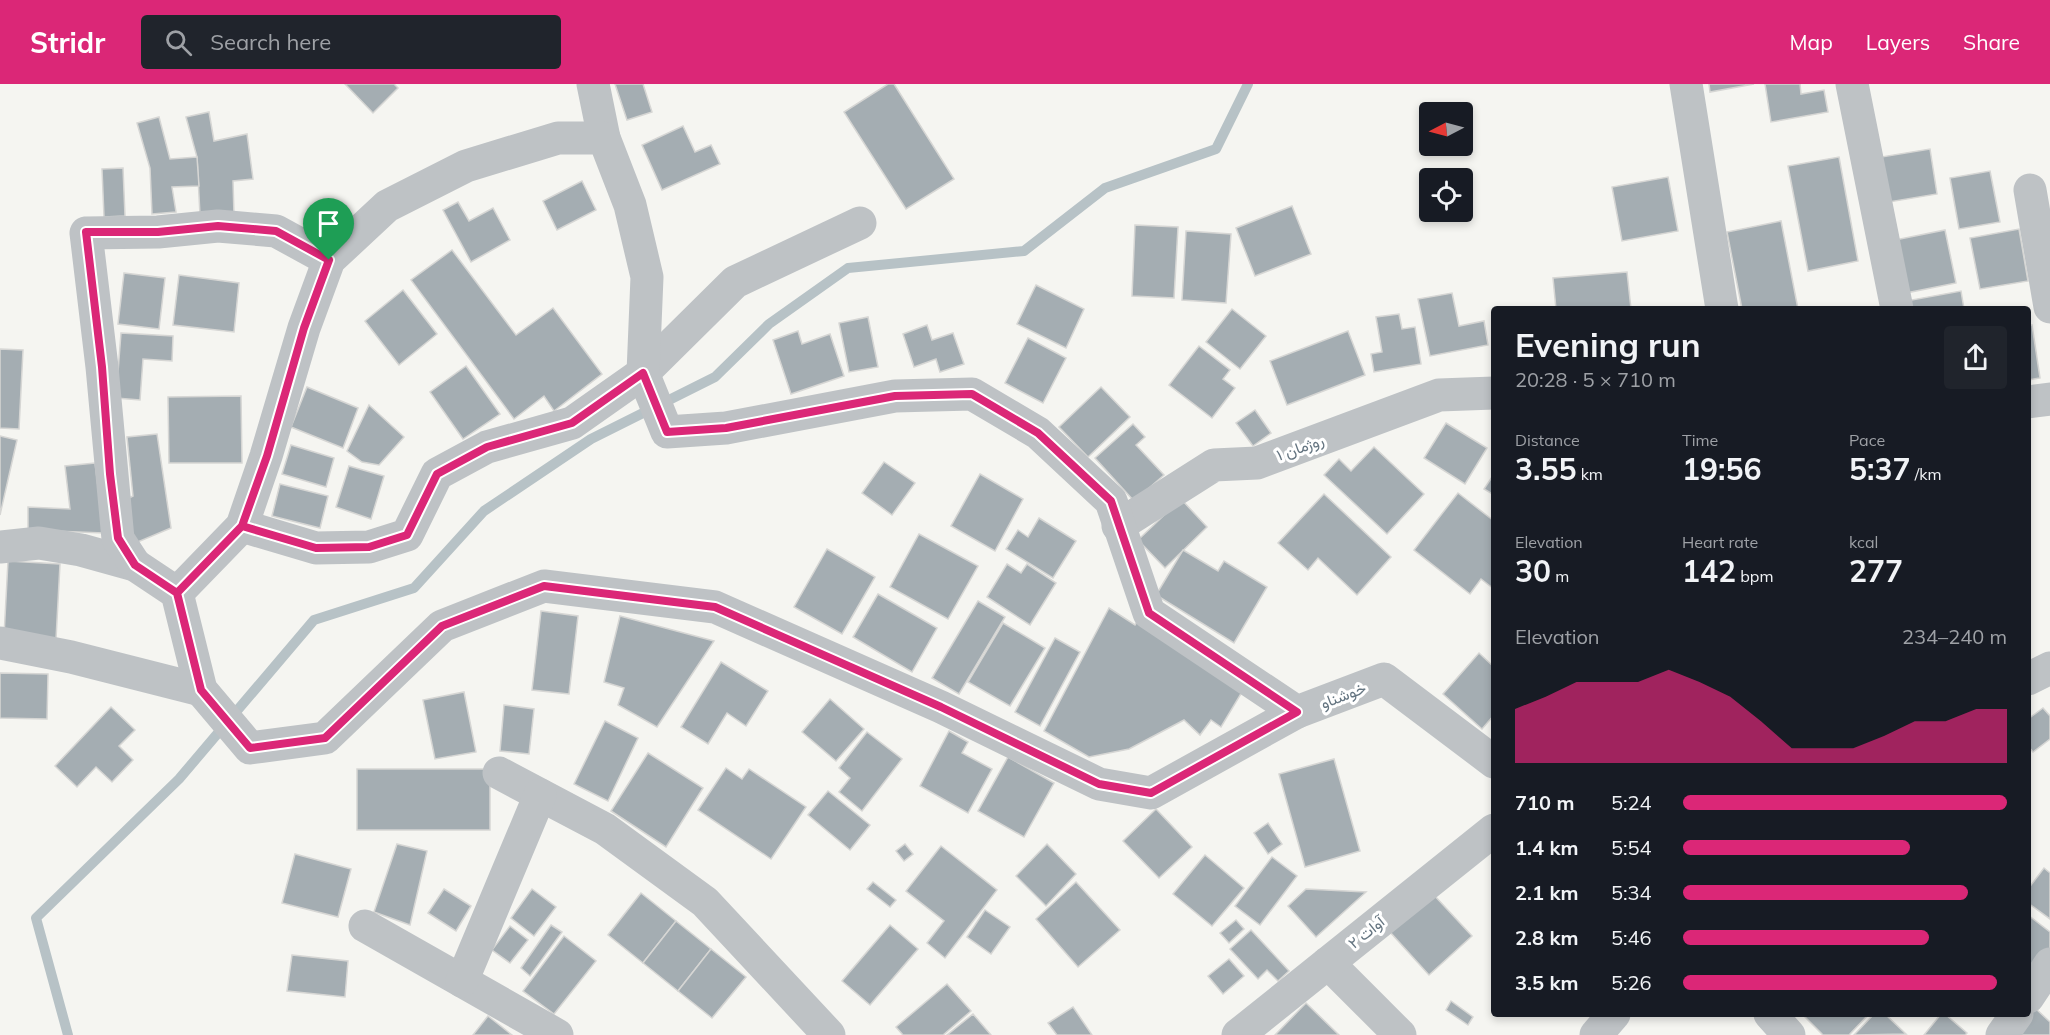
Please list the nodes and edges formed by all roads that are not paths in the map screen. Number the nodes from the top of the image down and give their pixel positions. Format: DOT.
graph roads {
  1 [pos="593,84"];
  2 [pos="1686,84"];
  3 [pos="1851,84"];
  4 [pos="604,138"];
  5 [pos="2030,190"];
  6 [pos="860,223"];
  7 [pos="329,260"];
  8 [pos="1722,306"];
  9 [pos="1896,306"];
  10 [pos="2050,307"];
  11 [pos="643,373"];
  12 [pos="1491,393"];
  13 [pos="2050,399"];
  14 [pos="2031,402"];
  15 [pos="242,526"];
  16 [pos="1118,526"];
  17 [pos="0,547"];
  18 [pos="135,565"];
  19 [pos="177,593"];
  20 [pos="0,643"];
  21 [pos="2050,668"];
  22 [pos="2031,678"];
  23 [pos="201,690"];
  24 [pos="1297,712"];
  25 [pos="1491,760"];
  26 [pos="499,773"];
  27 [pos="540,795"];
  28 [pos="1491,832"];
  29 [pos="365,926"];
  30 [pos="1328,963"];
  31 [pos="2050,964"];
  32 [pos="462,981"];
  33 [pos="2031,992"];
  34 [pos="1611,1017"];
  35 [pos="1773,1017"];
  36 [pos="2015,1017"];
  37 [pos="557,1035"];
  38 [pos="829,1035"];
  39 [pos="1238,1035"];
  40 [pos="1400,1035"];
  41 [pos="1596,1035"];
  42 [pos="1789,1035"];
  43 [pos="2002,1035"];
  1 -- 4 [label="street"];
  2 -- 8 [label="street"];
  3 -- 9 [label="street"];
  4 -- 7 [label="street"];
  4 -- 11 [label="street"];
  5 -- 10 [label="street"];
  6 -- 11 [label="street"];
  7 -- 15 [label="street"];
  7 -- 18 [label="street"];
  11 -- 15 [label="street"];
  11 -- 16 [label="street"];
  12 -- 16 [label="street, روژمان ۱"];
  13 -- 14 [label="street"];
  15 -- 19 [label="street"];
  16 -- 24 [label="street"];
  17 -- 18 [label="street"];
  18 -- 19 [label="street"];
  19 -- 23 [label="street"];
  20 -- 23 [label="street"];
  21 -- 22 [label="street"];
  23 -- 24 [label="street"];
  24 -- 25 [label="street, خوشناو"];
  26 -- 27 [label="street"];
  27 -- 32 [label="street"];
  27 -- 38 [label="street"];
  28 -- 30 [label="street, آوات ۲"];
  29 -- 32 [label="street"];
  30 -- 39 [label="street, آوات ۲"];
  30 -- 40 [label="street"];
  31 -- 33 [label="street"];
  32 -- 37 [label="street"];
  34 -- 41 [label="street"];
  35 -- 42 [label="street"];
  36 -- 43 [label="street"];
}
